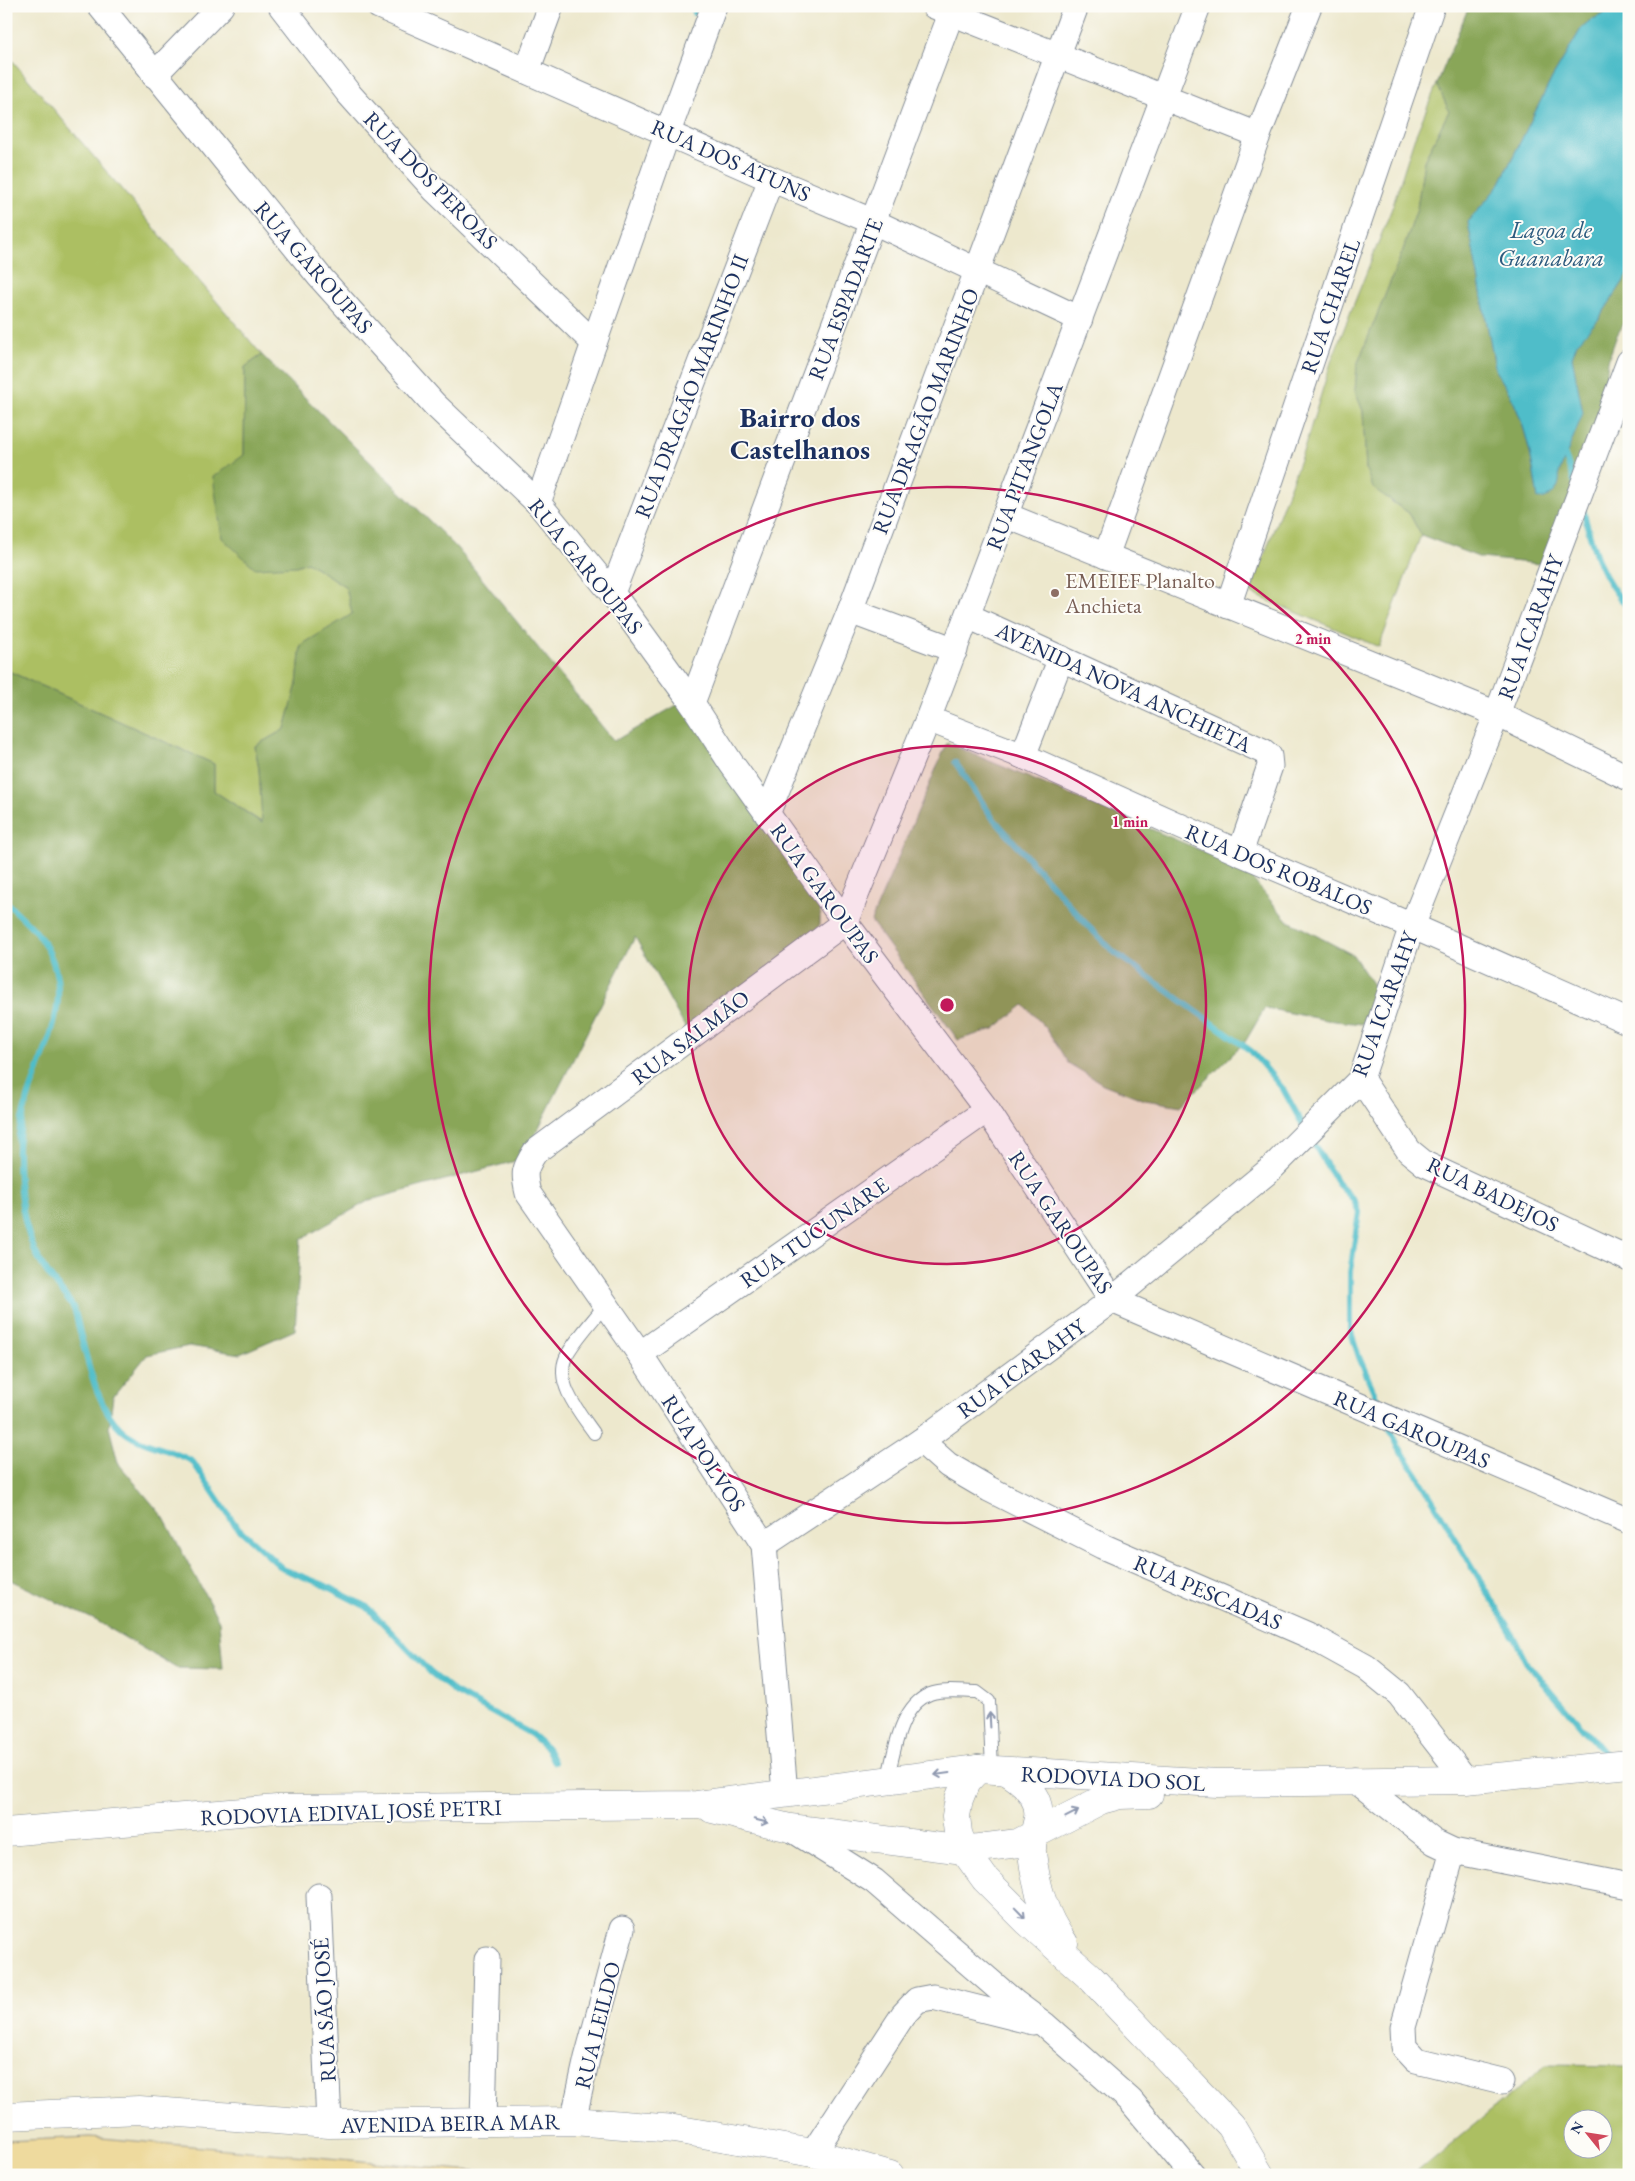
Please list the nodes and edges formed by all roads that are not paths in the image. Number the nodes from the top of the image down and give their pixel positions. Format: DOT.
graph roads {
  1 [pos="100,6"];
  2 [pos="221,6"];
  3 [pos="281,6"];
  4 [pos="551,6"];
  5 [pos="714,6"];
  6 [pos="1076,6"];
  7 [pos="1198,6"];
  8 [pos="1309,6"];
  9 [pos="1432,6"];
  10 [pos="385,7"];
  11 [pos="946,9"];
  12 [pos="1058,55"];
  13 [pos="527,71"];
  14 [pos="154,75"];
  15 [pos="1163,99"];
  16 [pos="668,132"];
  17 [pos="1258,135"];
  18 [pos="771,179"];
  19 [pos="874,222"];
  20 [pos="977,271"];
  21 [pos="1080,319"];
  22 [pos="594,343"];
  23 [pos="1629,362"];
  24 [pos="538,503"];
  25 [pos="1005,515"];
  26 [pos="1106,556"];
  27 [pos="612,593"];
  28 [pos="1228,606"];
  29 [pos="850,611"];
  30 [pos="968,616"];
  31 [pos="955,650"];
  32 [pos="1061,658"];
  33 [pos="692,703"];
  34 [pos="1497,714"];
  35 [pos="928,719"];
  36 [pos="1023,756"];
  37 [pos="1629,778"];
  38 [pos="767,814"];
  39 [pos="1240,854"];
  40 [pos="844,922"];
  41 [pos="1412,926"];
  42 [pos="1629,1022"];
  43 [pos="1361,1079"];
  44 [pos="987,1110"];
  45 [pos="535,1152"];
  46 [pos="1629,1260"];
  47 [pos="1112,1300"];
  48 [pos="605,1305"];
  49 [pos="640,1354"];
  50 [pos="594,1434"];
  51 [pos="920,1441"];
  52 [pos="1629,1521"];
  53 [pos="764,1546"];
  54 [pos="1629,1764"];
  55 [pos="993,1770"];
  56 [pos="1355,1780"];
  57 [pos="1466,1780"];
  58 [pos="887,1782"];
  59 [pos="1217,1783"];
  60 [pos="785,1794"];
  61 [pos="697,1805"];
  62 [pos="790,1828"];
  63 [pos="6,1832"];
  64 [pos="1034,1834"];
  65 [pos="964,1850"];
  66 [pos="1453,1851"];
  67 [pos="1629,1886"];
  68 [pos="319,1896"];
  69 [pos="622,1930"];
  70 [pos="487,1959"];
  71 [pos="1091,1978"];
  72 [pos="1045,2025"];
  73 [pos="1502,2080"];
  74 [pos="6,2116"];
  75 [pos="573,2121"];
  76 [pos="483,2122"];
  77 [pos="329,2124"];
  78 [pos="813,2152"];
  79 [pos="890,2175"];
  80 [pos="1193,2175"];
  81 [pos="1260,2175"];
  1 -- 14 [label="street, RUA GAROUPAS"];
  2 -- 14 [label="street"];
  3 -- 22 [label="street, RUA DOS PEROAS"];
  4 -- 13 [label="street"];
  5 -- 16 [label="street"];
  6 -- 12 [label="street, RUA DRAGÃO MARINHO"];
  7 -- 15 [label="street, RUA PITANGOLA"];
  8 -- 17 [label="street"];
  9 -- 28 [label="street, RUA CHAREL"];
  10 -- 13 [label="street, RUA DOS ATUNS"];
  11 -- 12 [label="street"];
  11 -- 19 [label="street, RUA ESPADARTE"];
  12 -- 15 [label="street"];
  12 -- 20 [label="street, RUA DRAGÃO MARINHO"];
  13 -- 16 [label="street, RUA DOS ATUNS"];
  14 -- 24 [label="street, RUA GAROUPAS"];
  15 -- 17 [label="street"];
  15 -- 21 [label="street, RUA PITANGOLA"];
  16 -- 18 [label="street, RUA DOS ATUNS"];
  16 -- 22 [label="street"];
  17 -- 26 [label="street"];
  18 -- 19 [label="street, RUA DOS ATUNS"];
  18 -- 27 [label="street, RUA DRAGÃO MARINHO II"];
  19 -- 20 [label="street, RUA DOS ATUNS"];
  19 -- 33 [label="street, RUA ESPADARTE"];
  20 -- 21 [label="street, RUA DOS ATUNS"];
  20 -- 29 [label="street, RUA DRAGÃO MARINHO"];
  21 -- 25 [label="street, RUA PITANGOLA"];
  22 -- 24 [label="street"];
  23 -- 34 [label="street, RUA ICARAHY"];
  24 -- 27 [label="street, RUA GAROUPAS"];
  25 -- 26 [label="street"];
  25 -- 30 [label="street, RUA PITANGOLA"];
  26 -- 28 [label="street"];
  27 -- 33 [label="street, RUA GAROUPAS"];
  28 -- 34 [label="street"];
  29 -- 31 [label="street"];
  29 -- 38 [label="street, RUA DRAGÃO MARINHO"];
  30 -- 31 [label="street, RUA PITANGOLA"];
  30 -- 32 [label="street, AVENIDA NOVA ANCHIETA"];
  31 -- 35 [label="street, RUA PITANGOLA"];
  32 -- 36 [label="street"];
  32 -- 39 [label="street, AVENIDA NOVA ANCHIETA"];
  33 -- 38 [label="street, RUA GAROUPAS"];
  34 -- 37 [label="street"];
  34 -- 41 [label="street, RUA ICARAHY"];
  35 -- 36 [label="street, RUA DOS ROBALOS"];
  35 -- 40 [label="street, RUA PITANGOLA"];
  36 -- 39 [label="street, RUA DOS ROBALOS"];
  38 -- 40 [label="street, RUA GAROUPAS"];
  39 -- 41 [label="street, RUA DOS ROBALOS"];
  40 -- 44 [label="street, RUA GAROUPAS"];
  40 -- 45 [label="street, RUA SALMÃO"];
  41 -- 42 [label="street, RUA DOS ROBALOS"];
  41 -- 43 [label="street, RUA ICARAHY"];
  43 -- 46 [label="street, RUA BADEJOS"];
  43 -- 47 [label="street, RUA ICARAHY"];
  44 -- 47 [label="street, RUA GAROUPAS"];
  44 -- 49 [label="street, RUA TUCUNARE"];
  45 -- 48 [label="street, RUA POLVOS"];
  47 -- 51 [label="street, RUA ICARAHY"];
  47 -- 52 [label="street, RUA GAROUPAS"];
  48 -- 49 [label="street, RUA POLVOS"];
  48 -- 50 [label="lane"];
  49 -- 53 [label="street, RUA POLVOS"];
  51 -- 53 [label="street, RUA ICARAHY"];
  51 -- 57 [label="street, RUA PESCADAS"];
  53 -- 60 [label="street, RUA POLVOS"];
  54 -- 57 [label="main road"];
  55 -- 58 [label="main road, RODOVIA DO SOL, one-way"];
  55 -- 58 [label="lane, one-way"];
  55 -- 59 [label="main road, RODOVIA DO SOL"];
  55 -- 64 [label="main road"];
  55 -- 65 [label="main road"];
  56 -- 57 [label="main road"];
  56 -- 59 [label="main road"];
  56 -- 66 [label="street"];
  58 -- 60 [label="main road, RODOVIA DO SOL"];
  64 -- 59 [label="main road, RODOVIA DO SOL, one-way"];
  60 -- 61 [label="main road, RODOVIA DO SOL"];
  61 -- 62 [label="main road, RODOVIA DO SOL, one-way"];
  61 -- 63 [label="main road, RODOVIA EDIVAL JOSÉ PETRI"];
  62 -- 65 [label="main road, RODOVIA DO SOL"];
  62 -- 72 [label="street, RODOVIA DO SOL"];
  64 -- 65 [label="main road, RODOVIA DO SOL"];
  64 -- 71 [label="main road"];
  65 -- 71 [label="main road, one-way"];
  66 -- 67 [label="street"];
  66 -- 73 [label="street"];
  68 -- 77 [label="street, RUA SÃO JOSÉ"];
  69 -- 75 [label="street, RUA LEILDO"];
  70 -- 76 [label="street"];
  71 -- 81 [label="main road"];
  72 -- 78 [label="street"];
  72 -- 80 [label="street, RODOVIA DO SOL"];
  74 -- 77 [label="main road, AVENIDA BEIRA MAR"];
  75 -- 76 [label="main road, AVENIDA BEIRA MAR"];
  75 -- 78 [label="main road, AVENIDA BEIRA MAR"];
  76 -- 77 [label="main road, AVENIDA BEIRA MAR"];
  78 -- 79 [label="main road, AVENIDA BEIRA MAR"];
}
